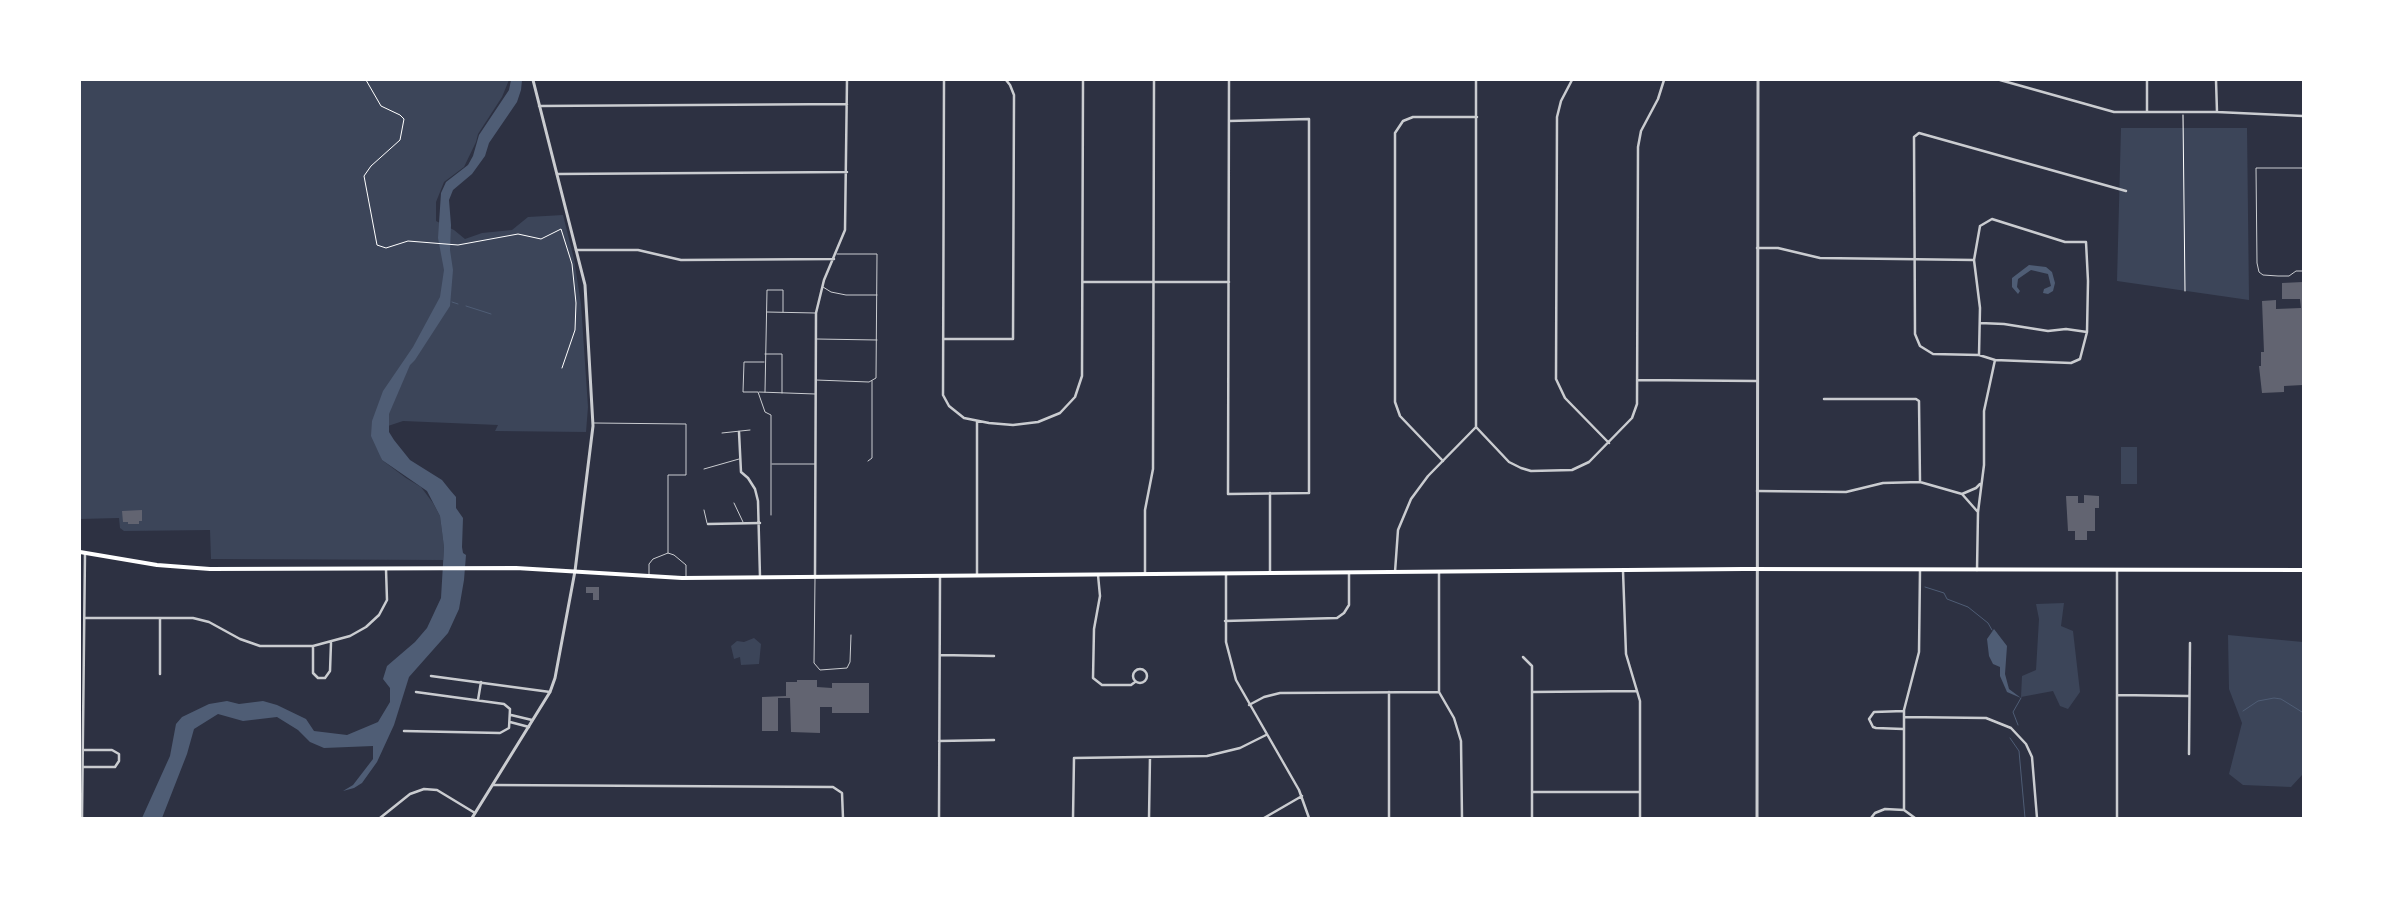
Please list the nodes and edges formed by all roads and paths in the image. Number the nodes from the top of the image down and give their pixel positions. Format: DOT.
graph roads {
  1 [pos="366,80"];
  2 [pos="533,80"];
  3 [pos="847,80"];
  4 [pos="944,80"];
  5 [pos="1006,80"];
  6 [pos="1083,80"];
  7 [pos="1154,80"];
  8 [pos="1229,80"];
  9 [pos="1476,80"];
  10 [pos="1572,80"];
  11 [pos="1664,80"];
  12 [pos="1758,80"];
  13 [pos="2000,80"];
  14 [pos="2147,80"];
  15 [pos="2216,80"];
  16 [pos="847,104"];
  17 [pos="539,106"];
  18 [pos="2148,112"];
  19 [pos="2183,112"];
  20 [pos="2217,112"];
  21 [pos="1477,116"];
  22 [pos="2303,116"];
  23 [pos="1229,121"];
  24 [pos="2303,168"];
  25 [pos="847,172"];
  26 [pos="556,174"];
  27 [pos="2126,191"];
  28 [pos="1757,248"];
  29 [pos="576,250"];
  30 [pos="836,254"];
  31 [pos="1914,258"];
  32 [pos="834,259"];
  33 [pos="1974,260"];
  34 [pos="2303,271"];
  35 [pos="1082,282"];
  36 [pos="1153,282"];
  37 [pos="1229,282"];
  38 [pos="822,287"];
  39 [pos="2185,291"];
  40 [pos="878,295"];
  41 [pos="766,312"];
  42 [pos="783,312"];
  43 [pos="816,313"];
  44 [pos="1980,323"];
  45 [pos="2087,332"];
  46 [pos="815,339"];
  47 [pos="943,339"];
  48 [pos="878,340"];
  49 [pos="764,354"];
  50 [pos="1979,355"];
  51 [pos="1995,360"];
  52 [pos="764,362"];
  53 [pos="562,368"];
  54 [pos="815,380"];
  55 [pos="1637,380"];
  56 [pos="872,381"];
  57 [pos="1756,381"];
  58 [pos="758,392"];
  59 [pos="764,392"];
  60 [pos="782,393"];
  61 [pos="815,394"];
  62 [pos="1824,399"];
  63 [pos="977,421"];
  64 [pos="592,423"];
  65 [pos="1476,427"];
  66 [pos="750,430"];
  67 [pos="739,432"];
  68 [pos="722,433"];
  69 [pos="1609,443"];
  70 [pos="740,459"];
  71 [pos="1443,460"];
  72 [pos="868,461"];
  73 [pos="771,464"];
  74 [pos="815,464"];
  75 [pos="704,469"];
  76 [pos="1920,482"];
  77 [pos="1981,483"];
  78 [pos="1757,492"];
  79 [pos="1270,493"];
  80 [pos="1962,494"];
  81 [pos="734,503"];
  82 [pos="704,510"];
  83 [pos="1978,512"];
  84 [pos="771,515"];
  85 [pos="744,523"];
  86 [pos="760,523"];
  87 [pos="708,524"];
  88 [pos="80,552"];
  89 [pos="85,553"];
  90 [pos="668,553"];
  91 [pos="386,569"];
  92 [pos="1757,569"];
  93 [pos="1920,570"];
  94 [pos="1977,570"];
  95 [pos="2117,570"];
  96 [pos="2303,570"];
  97 [pos="575,571"];
  98 [pos="1623,571"];
  99 [pos="1395,573"];
  100 [pos="1439,573"];
  101 [pos="1226,574"];
  102 [pos="1270,574"];
  103 [pos="1349,574"];
  104 [pos="1145,575"];
  105 [pos="649,576"];
  106 [pos="1098,576"];
  107 [pos="760,577"];
  108 [pos="940,577"];
  109 [pos="977,577"];
  110 [pos="686,578"];
  111 [pos="815,578"];
  112 [pos="85,618"];
  113 [pos="160,618"];
  114 [pos="1225,621"];
  115 [pos="851,635"];
  116 [pos="330,643"];
  117 [pos="2190,643"];
  118 [pos="313,646"];
  119 [pos="940,656"];
  120 [pos="994,656"];
  121 [pos="1523,657"];
  122 [pos="160,674"];
  123 [pos="431,676"];
  124 [pos="480,682"];
  125 [pos="1135,682"];
  126 [pos="1637,691"];
  127 [pos="416,692"];
  128 [pos="550,692"];
  129 [pos="1389,692"];
  130 [pos="1439,692"];
  131 [pos="1532,692"];
  132 [pos="2117,696"];
  133 [pos="2189,696"];
  134 [pos="478,700"];
  135 [pos="1249,704"];
  136 [pos="1904,711"];
  137 [pos="511,716"];
  138 [pos="1904,717"];
  139 [pos="532,720"];
  140 [pos="510,722"];
  141 [pos="529,726"];
  142 [pos="1903,728"];
  143 [pos="404,731"];
  144 [pos="1267,735"];
  145 [pos="994,740"];
  146 [pos="939,741"];
  147 [pos="84,750"];
  148 [pos="2189,754"];
  149 [pos="1150,757"];
  150 [pos="83,767"];
  151 [pos="493,785"];
  152 [pos="1532,792"];
  153 [pos="1640,792"];
  154 [pos="1302,796"];
  155 [pos="1904,810"];
  156 [pos="475,814"];
  157 [pos="82,818"];
  158 [pos="380,818"];
  159 [pos="472,818"];
  160 [pos="842,818"];
  161 [pos="939,818"];
  162 [pos="1072,818"];
  163 [pos="1149,818"];
  164 [pos="1264,818"];
  165 [pos="1309,818"];
  166 [pos="1389,818"];
  167 [pos="1462,818"];
  168 [pos="1532,818"];
  169 [pos="1640,818"];
  170 [pos="1757,818"];
  171 [pos="1871,818"];
  172 [pos="1915,818"];
  173 [pos="2037,818"];
  174 [pos="2117,818"];
  1 -- 53 [label="path"];
  2 -- 17 [label="street"];
  3 -- 16 [label="street"];
  4 -- 47 [label="street"];
  5 -- 47 [label="street"];
  6 -- 35 [label="street"];
  7 -- 36 [label="street"];
  8 -- 23 [label="street"];
  9 -- 21 [label="street"];
  10 -- 69 [label="street"];
  11 -- 55 [label="street"];
  12 -- 28 [label="street"];
  13 -- 18 [label="street"];
  14 -- 18 [label="street"];
  15 -- 20 [label="street"];
  16 -- 17 [label="street"];
  16 -- 25 [label="street"];
  17 -- 26 [label="street"];
  18 -- 19 [label="street"];
  19 -- 20 [label="street"];
  19 -- 39 [label="path"];
  20 -- 22 [label="street"];
  21 -- 65 [label="street"];
  21 -- 71 [label="street"];
  23 -- 37 [label="street"];
  23 -- 79 [label="street"];
  24 -- 34 [label="lane"];
  25 -- 26 [label="street"];
  25 -- 30 [label="street"];
  26 -- 29 [label="street"];
  27 -- 31 [label="street"];
  28 -- 31 [label="street"];
  28 -- 57 [label="street"];
  29 -- 32 [label="street"];
  29 -- 64 [label="street"];
  30 -- 32 [label="street"];
  30 -- 40 [label="lane"];
  31 -- 33 [label="street"];
  31 -- 50 [label="street"];
  32 -- 38 [label="street"];
  33 -- 44 [label="street"];
  33 -- 45 [label="street"];
  35 -- 36 [label="street"];
  35 -- 63 [label="street"];
  36 -- 37 [label="street"];
  36 -- 104 [label="street"];
  37 -- 79 [label="street"];
  38 -- 40 [label="lane"];
  38 -- 43 [label="street"];
  40 -- 48 [label="lane"];
  41 -- 42 [label="lane"];
  41 -- 42 [label="lane"];
  41 -- 49 [label="lane"];
  42 -- 43 [label="lane"];
  43 -- 46 [label="street"];
  44 -- 45 [label="street"];
  44 -- 50 [label="street"];
  45 -- 51 [label="street"];
  46 -- 48 [label="lane"];
  46 -- 54 [label="street"];
  47 -- 63 [label="street"];
  48 -- 56 [label="lane"];
  49 -- 52 [label="lane"];
  49 -- 60 [label="lane"];
  50 -- 51 [label="street"];
  51 -- 77 [label="street"];
  52 -- 58 [label="lane"];
  52 -- 59 [label="lane"];
  54 -- 56 [label="lane"];
  54 -- 61 [label="street"];
  55 -- 57 [label="street"];
  55 -- 69 [label="street"];
  56 -- 72 [label="lane"];
  57 -- 78 [label="street"];
  58 -- 59 [label="lane"];
  58 -- 73 [label="lane"];
  59 -- 60 [label="lane"];
  60 -- 61 [label="lane"];
  61 -- 74 [label="street"];
  62 -- 76 [label="street"];
  63 -- 109 [label="street"];
  64 -- 90 [label="lane"];
  64 -- 97 [label="street"];
  65 -- 69 [label="street"];
  65 -- 71 [label="street"];
  66 -- 67 [label="lane"];
  67 -- 68 [label="lane"];
  67 -- 70 [label="street"];
  70 -- 75 [label="lane"];
  70 -- 86 [label="street"];
  71 -- 99 [label="street"];
  73 -- 74 [label="lane"];
  73 -- 84 [label="lane"];
  74 -- 111 [label="street"];
  76 -- 78 [label="street"];
  76 -- 80 [label="street"];
  77 -- 80 [label="street"];
  77 -- 83 [label="street"];
  78 -- 92 [label="street"];
  79 -- 102 [label="street"];
  80 -- 83 [label="street"];
  81 -- 85 [label="lane"];
  82 -- 87 [label="lane"];
  83 -- 94 [label="street"];
  85 -- 86 [label="street"];
  85 -- 87 [label="street"];
  86 -- 107 [label="street"];
  88 -- 89 [label="main road"];
  89 -- 91 [label="main road"];
  89 -- 112 [label="street"];
  90 -- 105 [label="lane"];
  90 -- 110 [label="lane"];
  91 -- 97 [label="main road"];
  91 -- 116 [label="street"];
  92 -- 93 [label="main road"];
  92 -- 98 [label="main road"];
  92 -- 170 [label="street"];
  93 -- 94 [label="main road"];
  93 -- 136 [label="street"];
  94 -- 95 [label="main road"];
  95 -- 96 [label="main road"];
  95 -- 132 [label="street"];
  97 -- 105 [label="main road"];
  97 -- 128 [label="street"];
  98 -- 100 [label="main road"];
  98 -- 126 [label="street"];
  99 -- 100 [label="main road"];
  99 -- 103 [label="main road"];
  100 -- 130 [label="street"];
  101 -- 102 [label="main road"];
  101 -- 104 [label="main road"];
  101 -- 114 [label="street"];
  102 -- 103 [label="main road"];
  103 -- 114 [label="street"];
  104 -- 106 [label="main road"];
  105 -- 110 [label="main road"];
  106 -- 109 [label="main road"];
  106 -- 125 [label="street"];
  107 -- 110 [label="main road"];
  107 -- 111 [label="main road"];
  108 -- 109 [label="main road"];
  108 -- 111 [label="main road"];
  108 -- 119 [label="street"];
  111 -- 115 [label="lane"];
  112 -- 113 [label="street"];
  112 -- 147 [label="street"];
  113 -- 118 [label="street"];
  113 -- 122 [label="street"];
  114 -- 135 [label="street"];
  116 -- 118 [label="street"];
  116 -- 118 [label="street"];
  117 -- 133 [label="street"];
  119 -- 120 [label="street"];
  119 -- 146 [label="street"];
  121 -- 131 [label="street"];
  123 -- 124 [label="street"];
  124 -- 128 [label="street"];
  124 -- 134 [label="street"];
  125 -- 125 [label="street"];
  126 -- 131 [label="street"];
  126 -- 153 [label="street"];
  127 -- 134 [label="street"];
  128 -- 139 [label="street"];
  129 -- 130 [label="street"];
  129 -- 135 [label="street"];
  129 -- 166 [label="street"];
  130 -- 167 [label="street"];
  131 -- 152 [label="street"];
  132 -- 133 [label="street"];
  132 -- 174 [label="street"];
  133 -- 148 [label="street"];
  134 -- 137 [label="street"];
  135 -- 144 [label="street"];
  136 -- 138 [label="street"];
  136 -- 142 [label="street"];
  137 -- 139 [label="street"];
  137 -- 140 [label="street"];
  138 -- 142 [label="street"];
  138 -- 173 [label="street"];
  139 -- 141 [label="street"];
  140 -- 141 [label="street"];
  140 -- 143 [label="street"];
  141 -- 151 [label="street"];
  142 -- 155 [label="street"];
  144 -- 149 [label="street"];
  144 -- 154 [label="street"];
  145 -- 146 [label="street"];
  146 -- 161 [label="street"];
  147 -- 150 [label="street"];
  147 -- 150 [label="street"];
  149 -- 162 [label="street"];
  149 -- 163 [label="street"];
  150 -- 157 [label="street"];
  151 -- 156 [label="street"];
  151 -- 160 [label="street"];
  152 -- 153 [label="street"];
  152 -- 168 [label="street"];
  153 -- 169 [label="street"];
  154 -- 164 [label="street"];
  154 -- 165 [label="street"];
  155 -- 171 [label="street"];
  155 -- 172 [label="street"];
  156 -- 158 [label="street"];
  156 -- 159 [label="street"];
}
